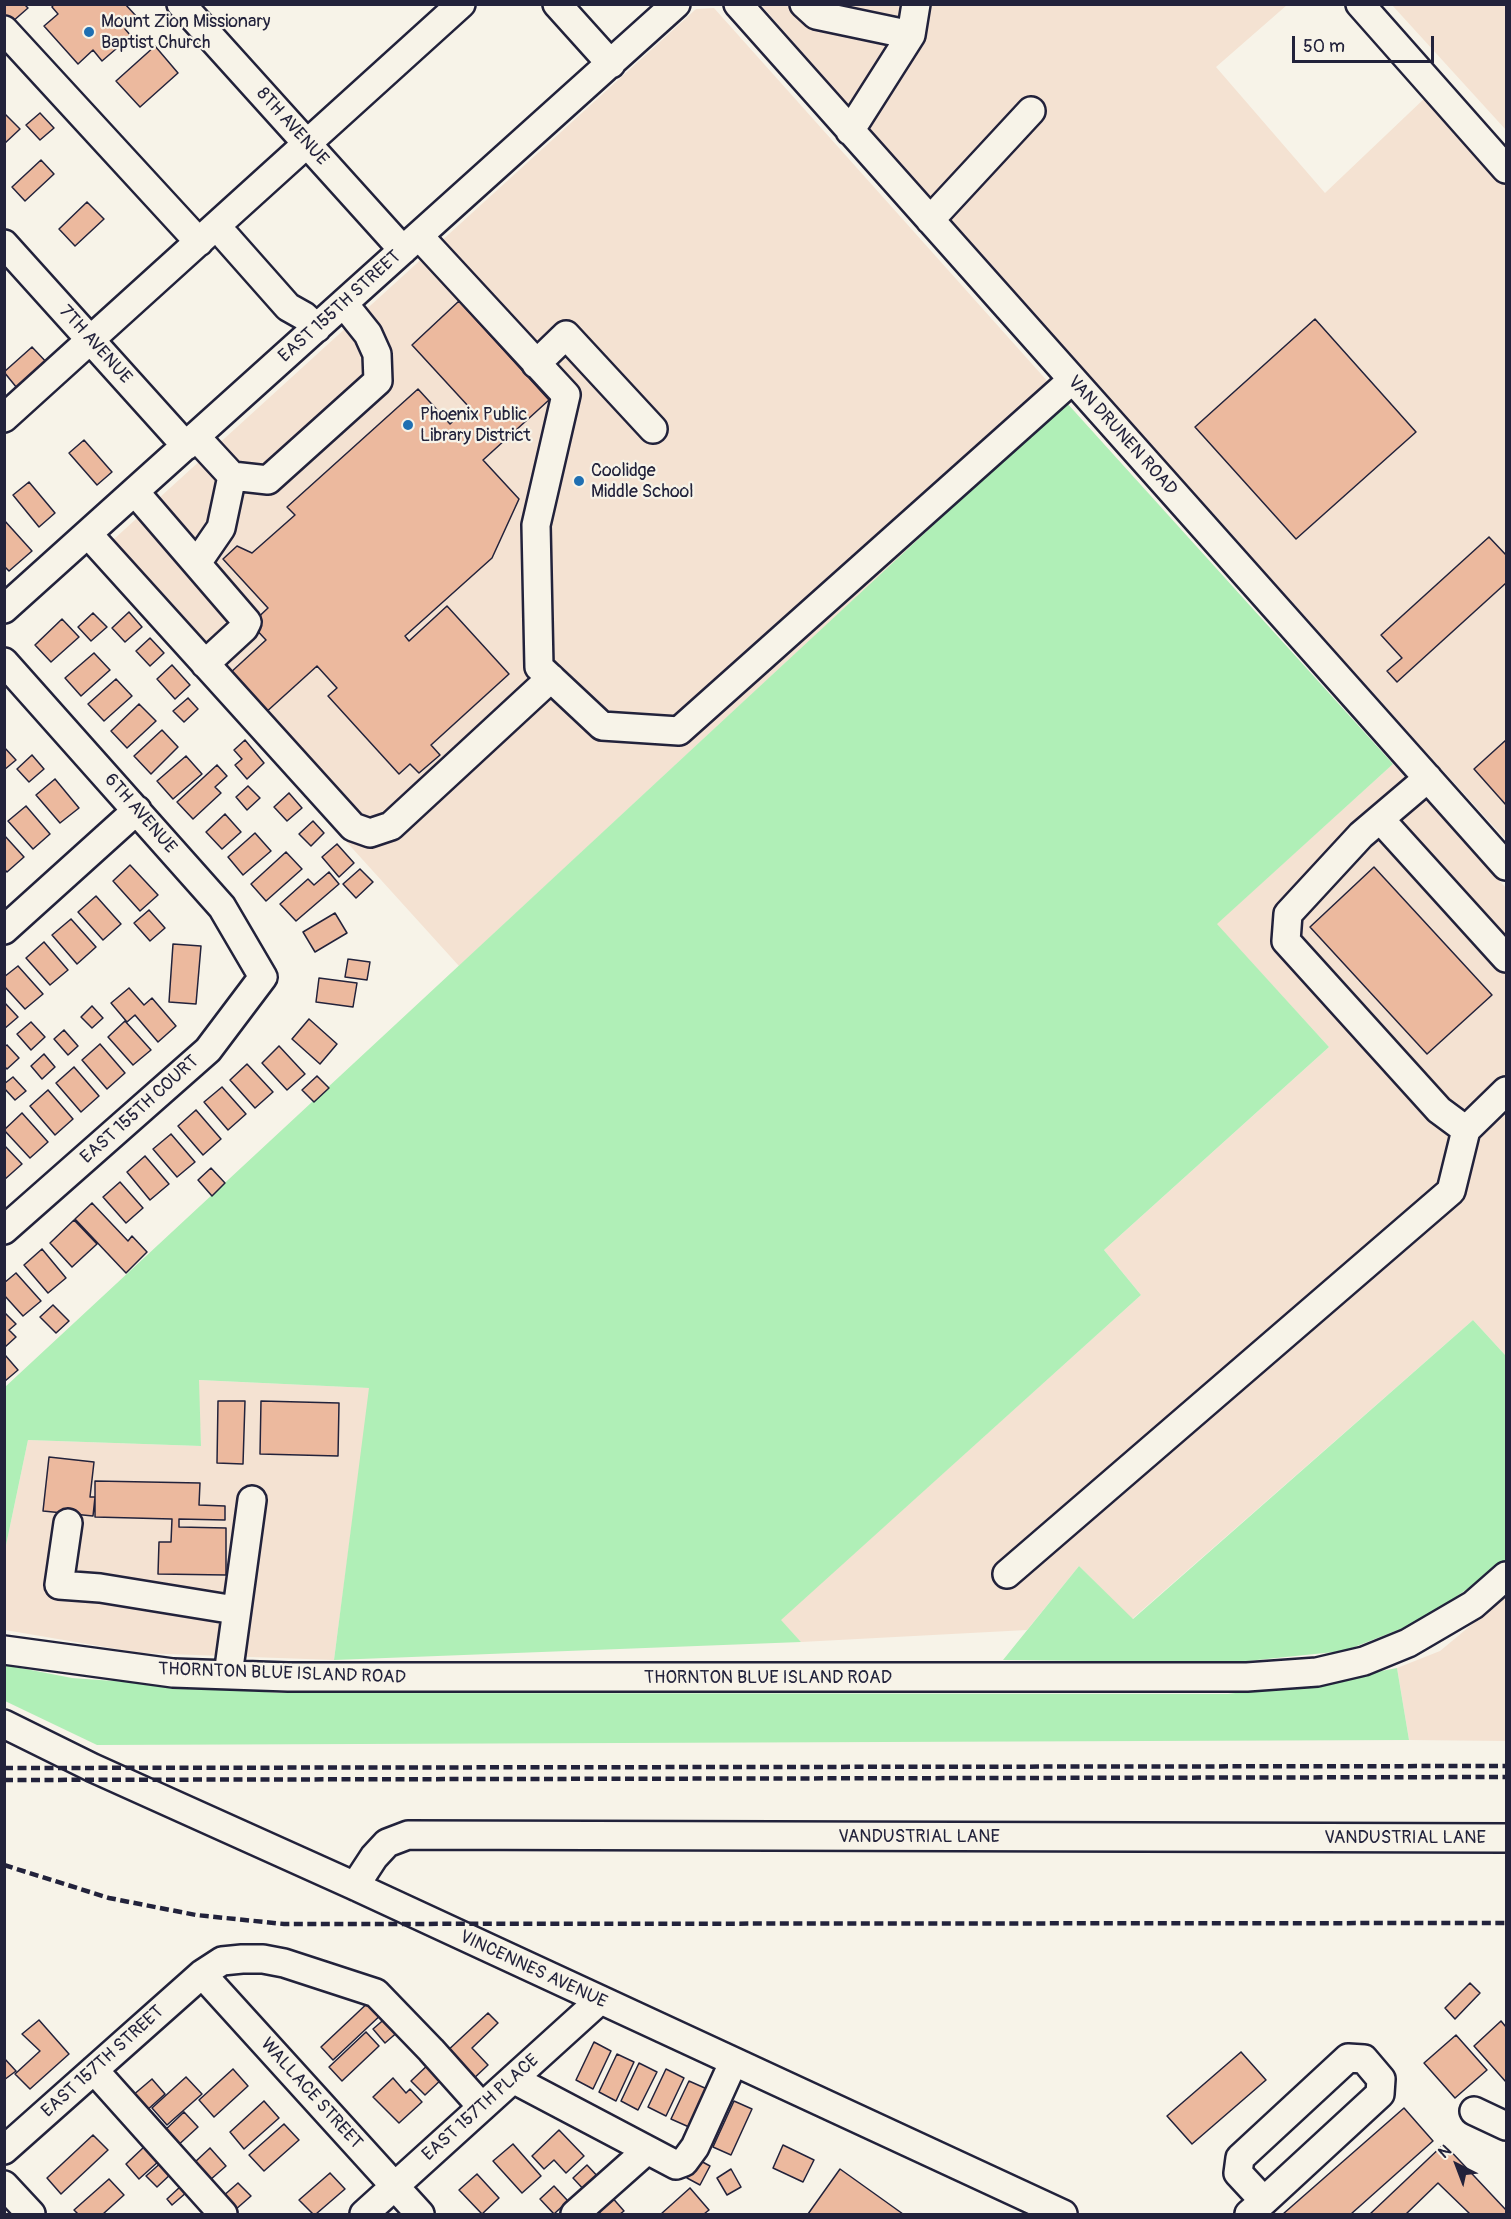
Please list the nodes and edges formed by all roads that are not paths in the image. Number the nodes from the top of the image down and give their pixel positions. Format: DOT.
graph roads {
  1 [pos="181,4"];
  2 [pos="461,4"];
  3 [pos="557,4"];
  4 [pos="676,4"];
  5 [pos="738,4"];
  6 [pos="804,4"];
  7 [pos="916,4"];
  8 [pos="1360,4"];
  9 [pos="4,30"];
  10 [pos="911,35"];
  11 [pos="611,64"];
  12 [pos="1031,111"];
  13 [pos="850,131"];
  14 [pos="307,144"];
  15 [pos="1506,169"];
  16 [pos="930,220"];
  17 [pos="226,237"];
  18 [pos="199,242"];
  19 [pos="411,243"];
  20 [pos="4,244"];
  21 [pos="344,304"];
  22 [pos="317,328"];
  23 [pos="91,340"];
  24 [pos="536,364"];
  25 [pos="1072,380"];
  26 [pos="4,418"];
  27 [pos="653,429"];
  28 [pos="191,441"];
  29 [pos="232,476"];
  30 [pos="135,492"];
  31 [pos="88,534"];
  32 [pos="197,563"];
  33 [pos="4,609"];
  34 [pos="4,662"];
  35 [pos="206,664"];
  36 [pos="551,678"];
  37 [pos="1428,778"];
  38 [pos="137,810"];
  39 [pos="1380,819"];
  40 [pos="1506,866"];
  41 [pos="4,930"];
  42 [pos="1506,958"];
  43 [pos="263,977"];
  44 [pos="1506,1091"];
  45 [pos="1466,1130"];
  46 [pos="4,1230"];
  47 [pos="252,1500"];
  48 [pos="68,1523"];
  49 [pos="1007,1574"];
  50 [pos="1506,1576"];
  51 [pos="235,1610"];
  52 [pos="4,1650"];
  53 [pos="228,1675"];
  54 [pos="4,1724"];
  55 [pos="1506,1838"];
  56 [pos="355,1886"];
  57 [pos="202,1974"];
  58 [pos="599,2001"];
  59 [pos="732,2063"];
  60 [pos="94,2070"];
  61 [pos="513,2079"];
  62 [pos="482,2108"];
  63 [pos="1474,2111"];
  64 [pos="1506,2126"];
  65 [pos="4,2150"];
  66 [pos="646,2151"];
  67 [pos="4,2185"];
  68 [pos="394,2187"];
  69 [pos="1256,2208"];
  70 [pos="31,2214"];
  71 [pos="223,2214"];
  72 [pos="364,2214"];
  73 [pos="420,2214"];
  74 [pos="575,2214"];
  75 [pos="1063,2214"];
  1 -- 14 [label="street, 8TH AVENUE"];
  2 -- 14 [label="street"];
  3 -- 11 [label="street"];
  4 -- 11 [label="street, EAST 155TH STREET"];
  5 -- 13 [label="street, VAN DRUNEN ROAD"];
  6 -- 10 [label="street"];
  7 -- 10 [label="street"];
  8 -- 15 [label="street"];
  9 -- 18 [label="street"];
  10 -- 13 [label="street"];
  11 -- 19 [label="street, EAST 155TH STREET"];
  12 -- 16 [label="street"];
  13 -- 16 [label="street, VAN DRUNEN ROAD"];
  14 -- 18 [label="street"];
  14 -- 19 [label="street, 8TH AVENUE"];
  16 -- 25 [label="street, VAN DRUNEN ROAD"];
  17 -- 22 [label="street"];
  18 -- 23 [label="street"];
  19 -- 21 [label="street, EAST 155TH STREET"];
  19 -- 24 [label="street, 8TH AVENUE"];
  20 -- 23 [label="street, 7TH AVENUE"];
  21 -- 22 [label="street, EAST 155TH STREET"];
  21 -- 29 [label="street"];
  22 -- 28 [label="street, EAST 155TH STREET"];
  23 -- 26 [label="street"];
  23 -- 28 [label="street, 7TH AVENUE"];
  24 -- 27 [label="street"];
  24 -- 36 [label="street, 8TH AVENUE"];
  25 -- 36 [label="street"];
  25 -- 37 [label="street, VAN DRUNEN ROAD"];
  28 -- 29 [label="street, 7TH AVENUE"];
  28 -- 30 [label="street, EAST 155TH STREET"];
  29 -- 32 [label="street"];
  30 -- 31 [label="street, EAST 155TH STREET"];
  30 -- 32 [label="street"];
  31 -- 33 [label="street, EAST 155TH STREET"];
  31 -- 35 [label="street"];
  32 -- 35 [label="street"];
  34 -- 38 [label="street, 6TH AVENUE"];
  35 -- 36 [label="street"];
  37 -- 39 [label="street"];
  37 -- 40 [label="street, VAN DRUNEN ROAD"];
  38 -- 41 [label="street"];
  38 -- 43 [label="street, 6TH AVENUE"];
  39 -- 42 [label="street"];
  39 -- 45 [label="street"];
  43 -- 46 [label="street, EAST 155TH COURT"];
  44 -- 45 [label="street"];
  45 -- 49 [label="street"];
  47 -- 51 [label="street"];
  48 -- 51 [label="street"];
  50 -- 53 [label="street, THORNTON BLUE ISLAND ROAD"];
  51 -- 53 [label="street"];
  52 -- 53 [label="street, THORNTON BLUE ISLAND ROAD"];
  54 -- 56 [label="street, VINCENNES AVENUE"];
  55 -- 56 [label="street, VANDUSTRIAL LANE"];
  56 -- 58 [label="street, VINCENNES AVENUE"];
  57 -- 60 [label="street, EAST 157TH STREET"];
  57 -- 62 [label="street, EAST 157TH STREET"];
  57 -- 68 [label="street, WALLACE STREET"];
  58 -- 59 [label="street, VINCENNES AVENUE"];
  58 -- 61 [label="street, EAST 157TH PLACE"];
  59 -- 66 [label="street"];
  59 -- 75 [label="street, VINCENNES AVENUE"];
  60 -- 65 [label="street, EAST 157TH STREET"];
  60 -- 71 [label="street"];
  61 -- 62 [label="street, EAST 157TH PLACE"];
  61 -- 66 [label="street"];
  62 -- 68 [label="street, EAST 157TH PLACE"];
  63 -- 64 [label="street"];
  66 -- 74 [label="street"];
  67 -- 70 [label="street"];
  68 -- 72 [label="street, EAST 157TH PLACE"];
  68 -- 73 [label="street, WALLACE STREET"];
  69 -- 69 [label="street"];
}
